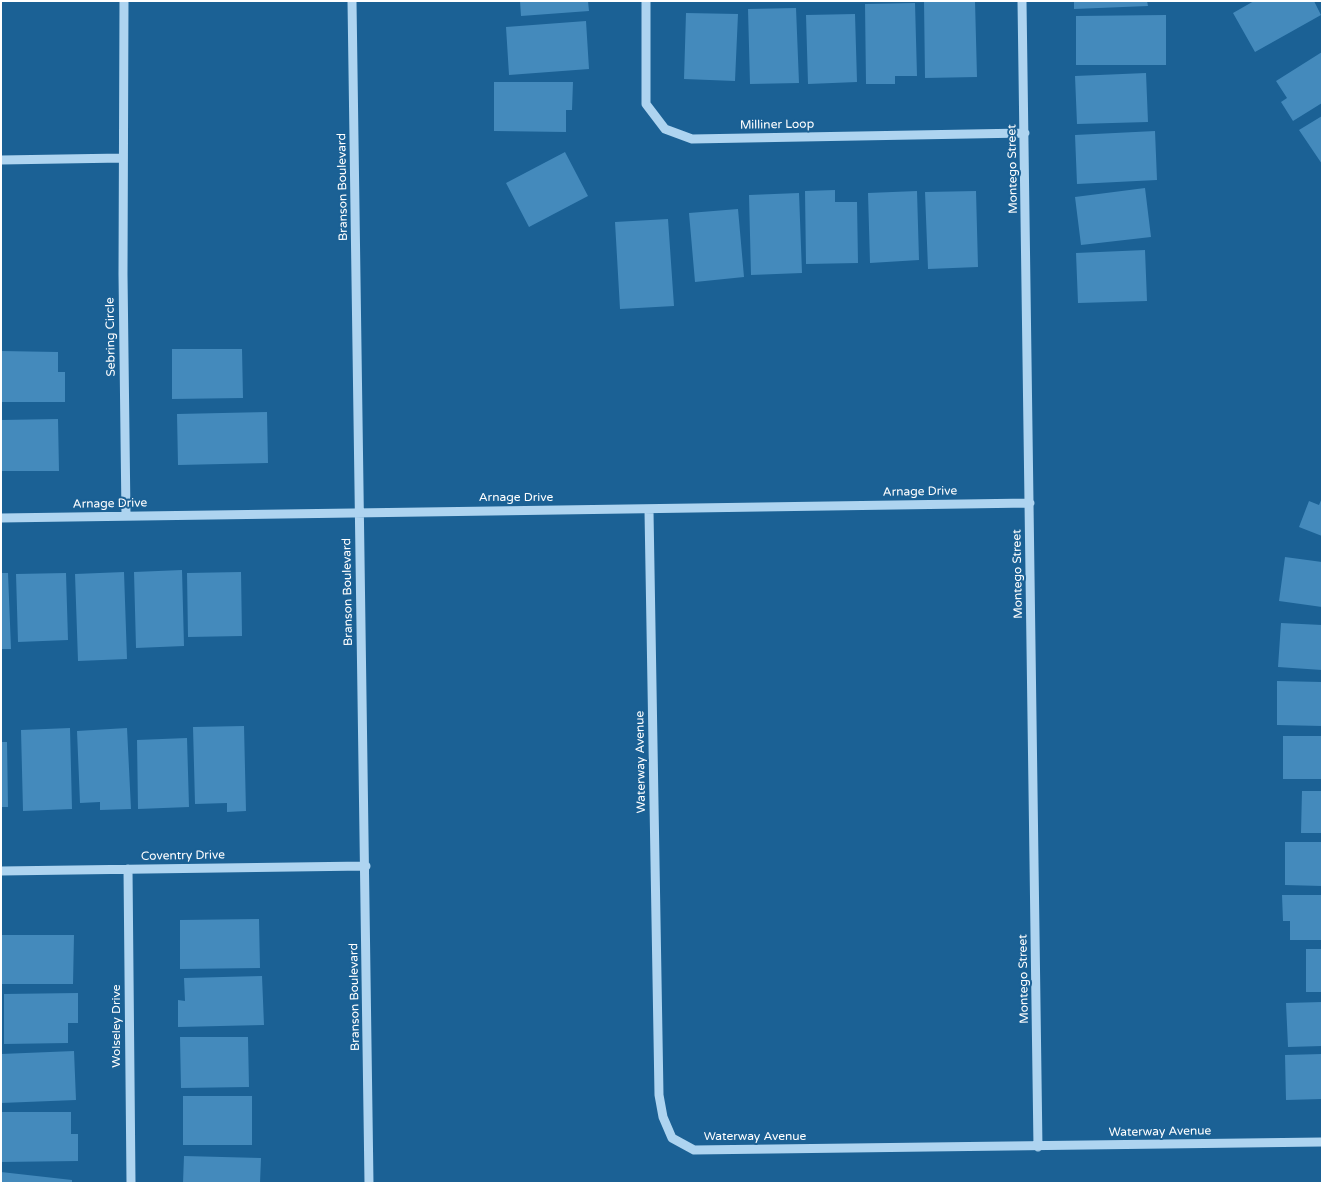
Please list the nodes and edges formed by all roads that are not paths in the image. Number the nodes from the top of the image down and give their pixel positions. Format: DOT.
graph roads {
  1 [pos="124,1"];
  2 [pos="352,1"];
  3 [pos="646,1"];
  4 [pos="1022,1"];
  5 [pos="1025,133"];
  6 [pos="124,158"];
  7 [pos="1,160"];
  8 [pos="1030,503"];
  9 [pos="649,511"];
  10 [pos="360,512"];
  11 [pos="126,516"];
  12 [pos="1,518"];
  13 [pos="366,866"];
  14 [pos="128,869"];
  15 [pos="1,871"];
  16 [pos="1322,1142"];
  17 [pos="1038,1147"];
  18 [pos="131,1183"];
  19 [pos="369,1183"];
  1 -- 6 [label="street, Sebring Circle"];
  2 -- 10 [label="street, Branson Boulevard"];
  3 -- 5 [label="street, Milliner Loop"];
  4 -- 5 [label="street, Montego Street"];
  5 -- 8 [label="street, Montego Street"];
  6 -- 7 [label="street"];
  6 -- 11 [label="street, Sebring Circle"];
  8 -- 9 [label="street, Arnage Drive"];
  8 -- 17 [label="street, Montego Street"];
  9 -- 10 [label="street, Arnage Drive"];
  9 -- 17 [label="street, Waterway Avenue"];
  10 -- 11 [label="street, Arnage Drive"];
  10 -- 13 [label="street, Branson Boulevard"];
  11 -- 12 [label="street, Arnage Drive"];
  13 -- 14 [label="street, Coventry Drive"];
  13 -- 19 [label="street, Branson Boulevard"];
  14 -- 15 [label="street, Coventry Drive"];
  14 -- 18 [label="street, Wolseley Drive"];
  16 -- 17 [label="street, Waterway Avenue"];
}
